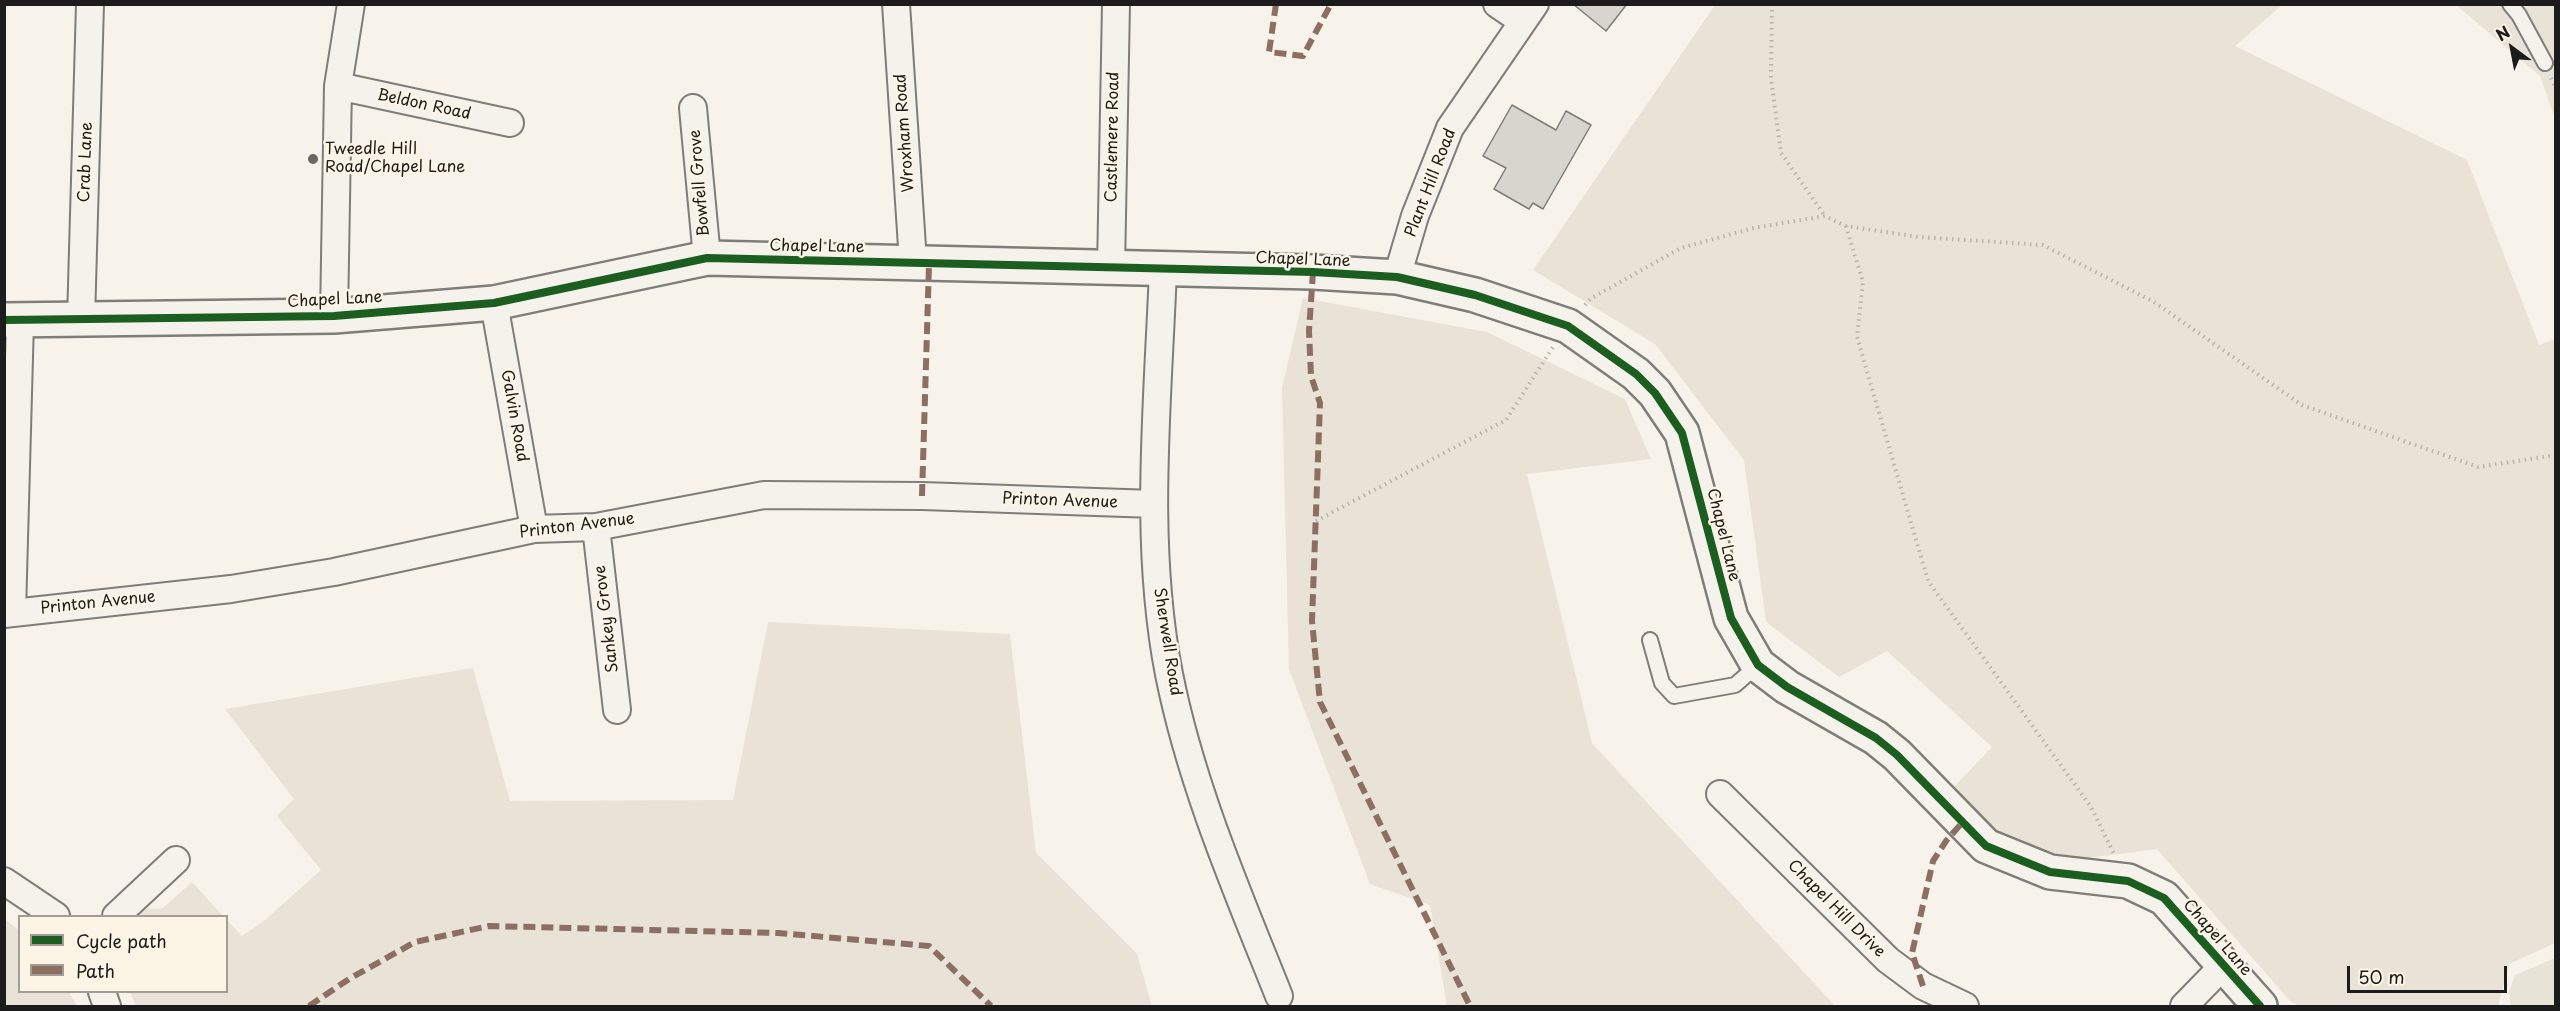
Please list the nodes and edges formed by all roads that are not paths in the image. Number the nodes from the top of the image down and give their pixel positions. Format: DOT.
graph roads {
  1 [pos="90,4"];
  2 [pos="351,4"];
  3 [pos="896,4"];
  4 [pos="1116,4"];
  5 [pos="1497,4"];
  6 [pos="2510,4"];
  7 [pos="1529,13"];
  8 [pos="2545,63"];
  9 [pos="338,86"];
  10 [pos="693,108"];
  11 [pos="510,123"];
  12 [pos="707,258"];
  13 [pos="913,262"];
  14 [pos="1111,269"];
  15 [pos="1163,269"];
  16 [pos="1397,277"];
  17 [pos="494,303"];
  18 [pos="334,316"];
  19 [pos="81,320"];
  20 [pos="12,321"];
  21 [pos="1154,504"];
  22 [pos="596,527"];
  23 [pos="534,529"];
  24 [pos="8,613"];
  25 [pos="1650,640"];
  26 [pos="1758,665"];
  27 [pos="617,711"];
  28 [pos="1720,794"];
  29 [pos="176,860"];
  30 [pos="4,881"];
  31 [pos="55,915"];
  32 [pos="117,915"];
  33 [pos="2222,967"];
  34 [pos="1279,996"];
  35 [pos="1965,1006"];
  36 [pos="2184,1006"];
  37 [pos="2260,1006"];
  1 -- 19 [label="street, Crab Lane"];
  2 -- 9 [label="street"];
  3 -- 13 [label="street, Wroxham Road"];
  4 -- 14 [label="street, Castlemere Road"];
  5 -- 7 [label="street"];
  6 -- 8 [label="lane"];
  7 -- 16 [label="street, Plant Hill Road"];
  9 -- 11 [label="street, Beldon Road"];
  9 -- 18 [label="street"];
  10 -- 12 [label="street, Bowfell Grove"];
  12 -- 13 [label="street, Chapel Lane"];
  12 -- 17 [label="street, Chapel Lane"];
  13 -- 14 [label="street, Chapel Lane"];
  14 -- 15 [label="street, Chapel Lane"];
  15 -- 16 [label="street, Chapel Lane"];
  15 -- 21 [label="street, Sherwell Road"];
  16 -- 26 [label="street, Chapel Lane"];
  17 -- 18 [label="street, Chapel Lane"];
  17 -- 23 [label="street, Galvin Road"];
  18 -- 19 [label="street, Chapel Lane"];
  19 -- 20 [label="street, Chapel Lane"];
  20 -- 24 [label="street"];
  21 -- 22 [label="street, Printon Avenue"];
  21 -- 34 [label="street, Sherwell Road"];
  22 -- 23 [label="street, Printon Avenue"];
  22 -- 27 [label="street, Sankey Grove"];
  23 -- 24 [label="street, Printon Avenue"];
  25 -- 26 [label="lane"];
  26 -- 33 [label="street, Chapel Lane"];
  28 -- 35 [label="street, Chapel Hill Drive"];
  29 -- 32 [label="street"];
  30 -- 31 [label="street"];
  33 -- 36 [label="street"];
  33 -- 37 [label="street, Chapel Lane"];
}
